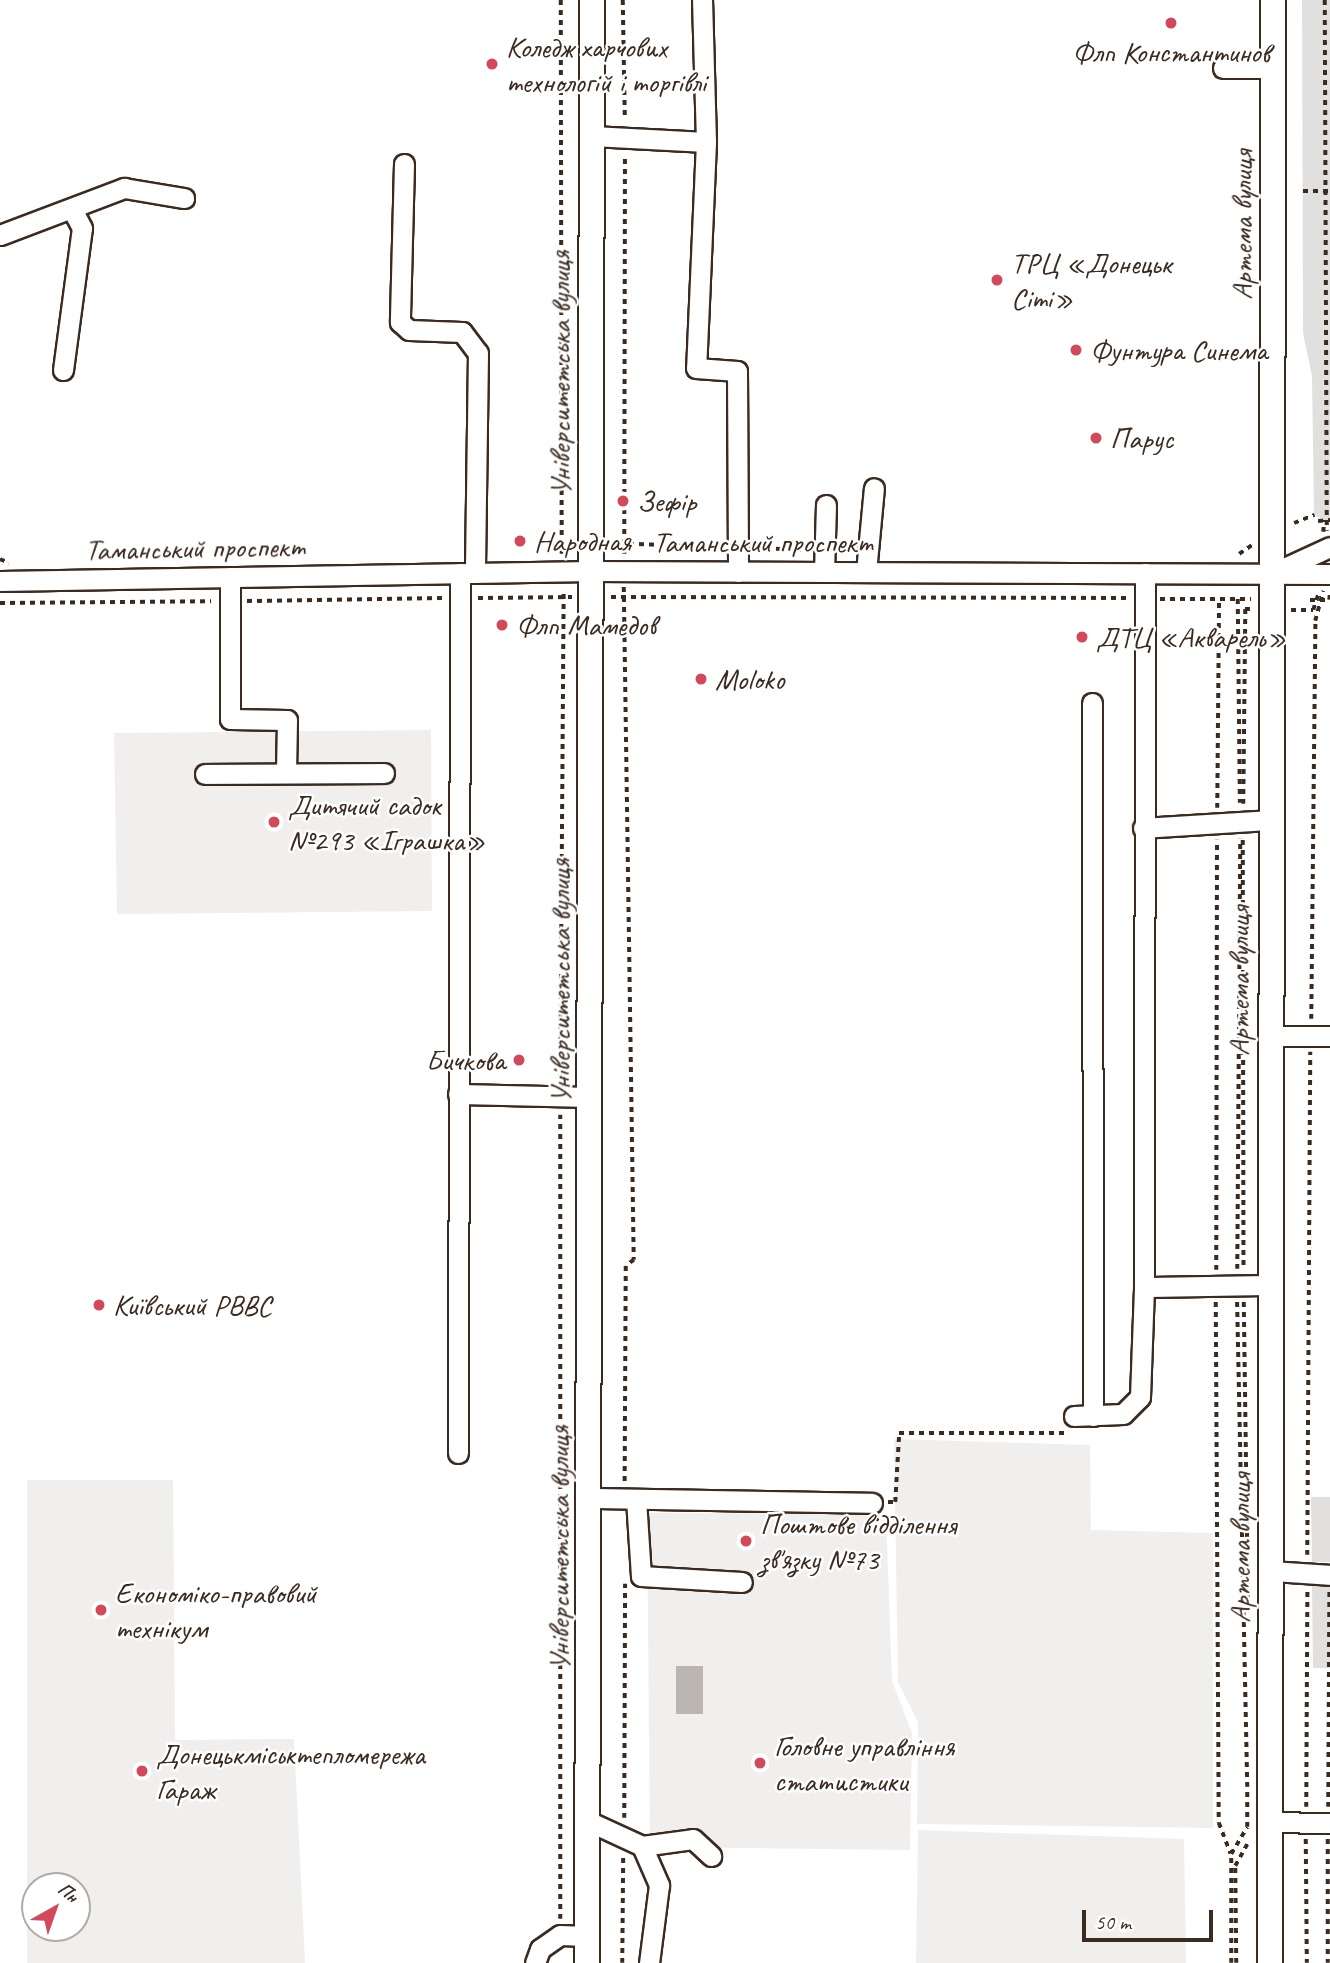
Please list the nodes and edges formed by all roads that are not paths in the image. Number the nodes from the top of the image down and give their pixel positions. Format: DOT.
graph roads {
  1 [pos="592,0"];
  2 [pos="702,0"];
  3 [pos="1273,0"];
  4 [pos="1223,68"];
  5 [pos="1274,68"];
  6 [pos="592,136"];
  7 [pos="706,142"];
  8 [pos="404,163"];
  9 [pos="184,198"];
  10 [pos="72,209"];
  11 [pos="0,235"];
  12 [pos="63,370"];
  13 [pos="874,488"];
  14 [pos="825,505"];
  15 [pos="1328,548"];
  16 [pos="592,571"];
  17 [pos="738,572"];
  18 [pos="824,572"];
  19 [pos="866,572"];
  20 [pos="468,573"];
  21 [pos="1145,573"];
  22 [pos="1274,573"];
  23 [pos="230,577"];
  24 [pos="1328,579"];
  25 [pos="0,581"];
  26 [pos="1092,704"];
  27 [pos="384,772"];
  28 [pos="286,773"];
  29 [pos="205,774"];
  30 [pos="1272,820"];
  31 [pos="1143,828"];
  32 [pos="1270,1036"];
  33 [pos="1320,1036"];
  34 [pos="458,1094"];
  35 [pos="591,1097"];
  36 [pos="1271,1285"];
  37 [pos="1144,1287"];
  38 [pos="457,1453"];
  39 [pos="591,1498"];
  40 [pos="631,1499"];
  41 [pos="872,1503"];
  42 [pos="1272,1572"];
  43 [pos="1330,1575"];
  44 [pos="743,1582"];
  45 [pos="588,1821"];
  46 [pos="1270,1822"];
  47 [pos="1329,1823"];
  48 [pos="642,1846"];
  49 [pos="711,1856"];
  50 [pos="587,1936"];
  51 [pos="535,1963"];
  52 [pos="587,1963"];
  53 [pos="649,1963"];
  54 [pos="1270,1963"];
  1 -- 6 [label="main road, Університетська вулиця"];
  2 -- 7 [label="street"];
  3 -- 5 [label="main road, Артема вулиця"];
  4 -- 5 [label="street"];
  5 -- 22 [label="main road, Артема вулиця"];
  6 -- 7 [label="street"];
  6 -- 16 [label="main road, Університетська вулиця"];
  7 -- 17 [label="street"];
  8 -- 20 [label="street"];
  9 -- 10 [label="street"];
  10 -- 11 [label="street"];
  10 -- 12 [label="street"];
  13 -- 19 [label="street"];
  14 -- 18 [label="street"];
  15 -- 22 [label="street, Таманський проспект"];
  16 -- 17 [label="street, Таманський проспект"];
  16 -- 20 [label="street, Таманський проспект"];
  16 -- 35 [label="main road, Університетська вулиця"];
  17 -- 18 [label="street, Таманський проспект"];
  18 -- 19 [label="street, Таманський проспект"];
  19 -- 21 [label="street, Таманський проспект"];
  20 -- 23 [label="street, Таманський проспект"];
  20 -- 34 [label="street"];
  21 -- 22 [label="street, Таманський проспект"];
  21 -- 31 [label="street"];
  22 -- 24 [label="street, Таманський проспект"];
  22 -- 30 [label="main road, Артема вулиця"];
  23 -- 25 [label="street, Таманський проспект"];
  23 -- 28 [label="street"];
  26 -- 37 [label="street"];
  27 -- 28 [label="street"];
  28 -- 29 [label="street"];
  30 -- 31 [label="street"];
  30 -- 32 [label="main road, Артема вулиця"];
  31 -- 37 [label="street"];
  32 -- 33 [label="street"];
  32 -- 36 [label="main road, Артема вулиця"];
  34 -- 35 [label="street"];
  34 -- 38 [label="street"];
  35 -- 39 [label="main road, Університетська вулиця"];
  36 -- 37 [label="street"];
  36 -- 42 [label="main road, Артема вулиця"];
  39 -- 40 [label="street"];
  39 -- 45 [label="main road, Університетська вулиця"];
  40 -- 41 [label="street"];
  40 -- 44 [label="street"];
  42 -- 43 [label="street"];
  42 -- 46 [label="main road, Артема вулиця"];
  45 -- 48 [label="street"];
  45 -- 50 [label="main road, Університетська вулиця"];
  46 -- 47 [label="street"];
  46 -- 54 [label="main road, Артема вулиця"];
  48 -- 49 [label="street"];
  48 -- 53 [label="street"];
  50 -- 51 [label="street"];
  50 -- 52 [label="main road, Університетська вулиця"];
}
